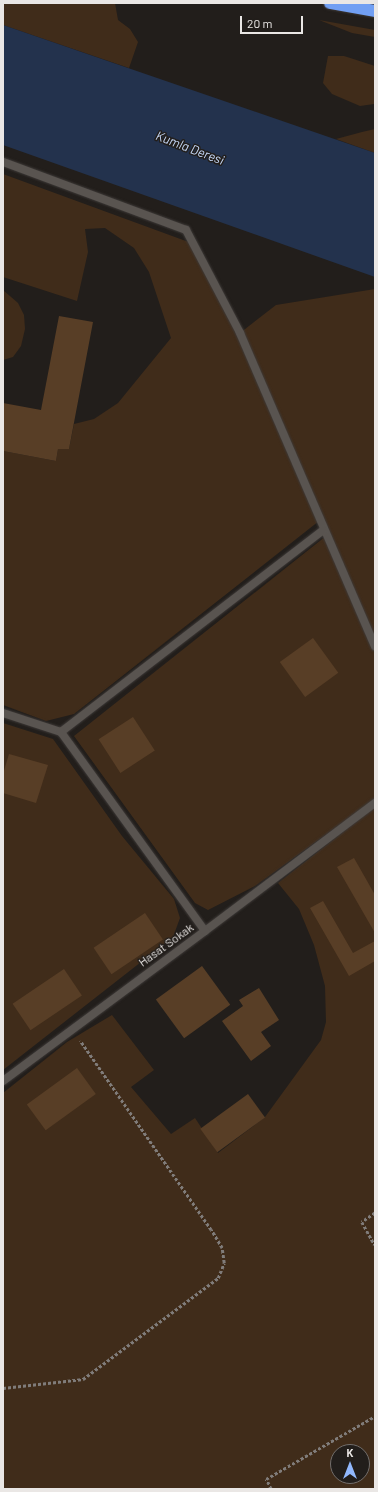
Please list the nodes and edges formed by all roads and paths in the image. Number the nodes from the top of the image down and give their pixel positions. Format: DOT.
graph roads {
  1 [pos="330,3"];
  2 [pos="375,11"];
  3 [pos="3,162"];
  4 [pos="323,530"];
  5 [pos="375,646"];
  6 [pos="3,713"];
  7 [pos="61,732"];
  8 [pos="375,803"];
  9 [pos="205,931"];
  10 [pos="72,1028"];
  11 [pos="3,1081"];
  12 [pos="375,1213"];
  13 [pos="375,1245"];
  14 [pos="3,1388"];
  15 [pos="375,1416"];
  16 [pos="271,1489"];
  1 -- 2 [label="highway"];
  3 -- 4 [label="lane"];
  4 -- 5 [label="lane"];
  4 -- 7 [label="lane"];
  6 -- 7 [label="lane"];
  7 -- 9 [label="lane, Hasat Sokak"];
  8 -- 9 [label="lane"];
  9 -- 10 [label="lane, Hasat Sokak"];
  10 -- 11 [label="lane, Hasat Sokak"];
  10 -- 14 [label="path"];
  12 -- 13 [label="path"];
  15 -- 16 [label="path"];
}
